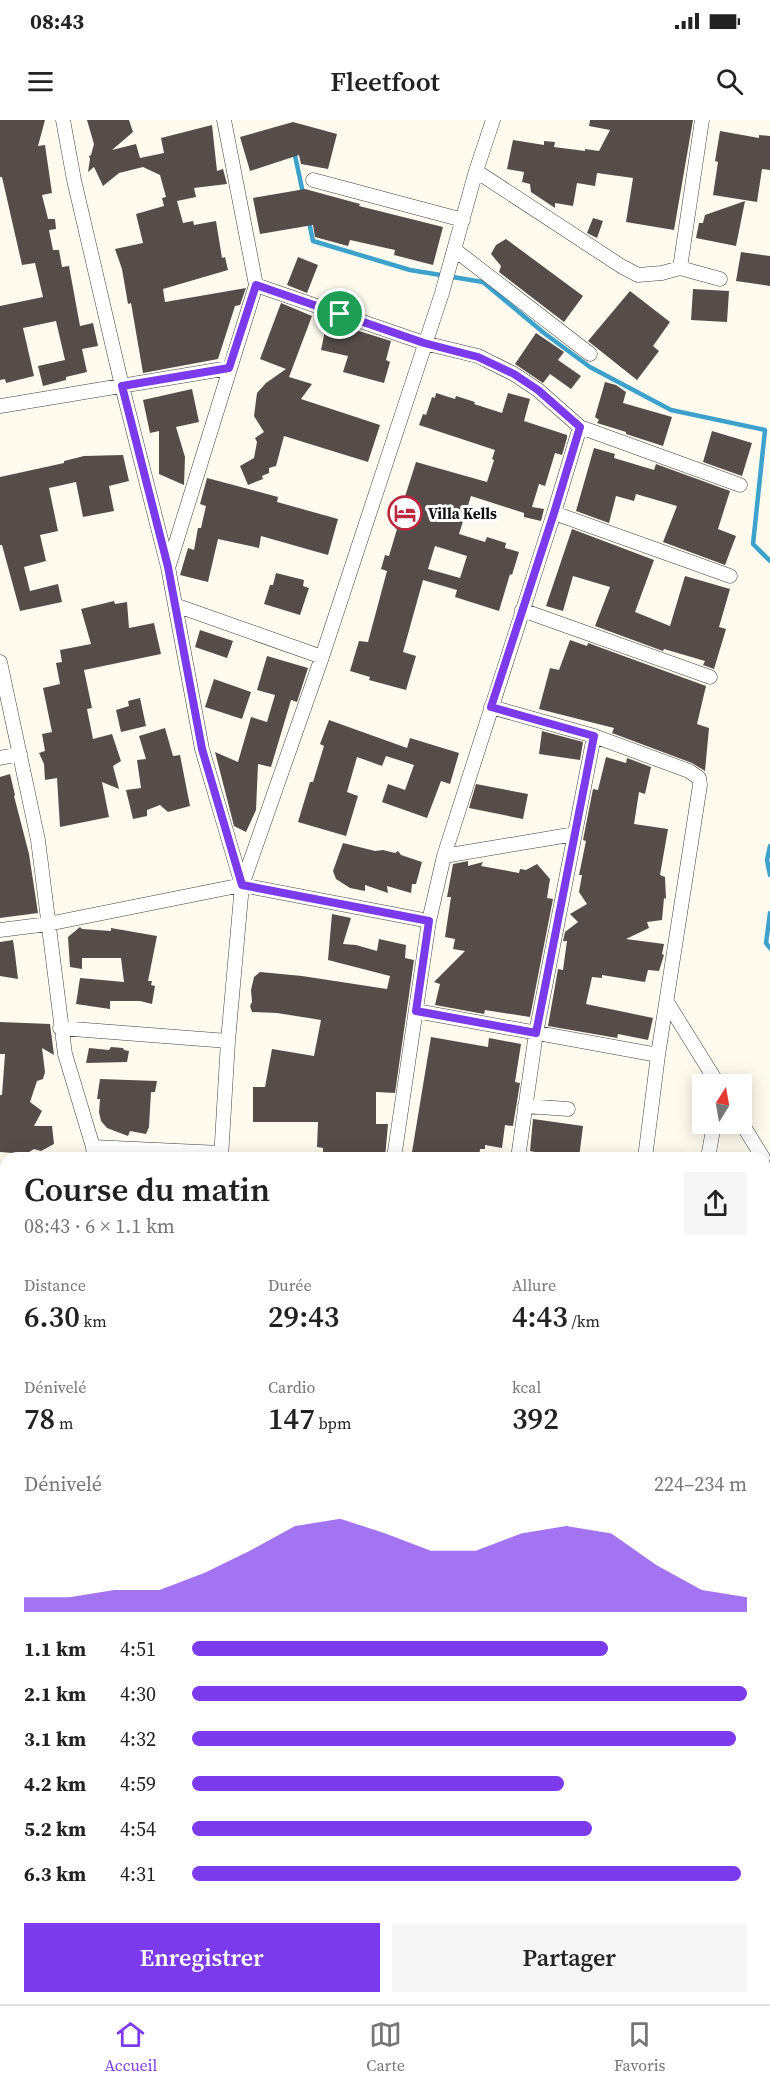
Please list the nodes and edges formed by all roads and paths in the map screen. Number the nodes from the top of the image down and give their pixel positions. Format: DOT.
graph roads {
  1 [pos="63,120"];
  2 [pos="224,120"];
  3 [pos="493,120"];
  4 [pos="702,120"];
  5 [pos="476,171"];
  6 [pos="313,180"];
  7 [pos="463,220"];
  8 [pos="454,254"];
  9 [pos="680,268"];
  10 [pos="720,279"];
  11 [pos="256,285"];
  12 [pos="424,343"];
  13 [pos="590,354"];
  14 [pos="229,368"];
  15 [pos="122,386"];
  16 [pos="0,406"];
  17 [pos="580,427"];
  18 [pos="740,485"];
  19 [pos="554,513"];
  20 [pos="168,567"];
  21 [pos="730,576"];
  22 [pos="175,605"];
  23 [pos="522,610"];
  24 [pos="322,657"];
  25 [pos="0,662"];
  26 [pos="710,677"];
  27 [pos="491,707"];
  28 [pos="594,736"];
  29 [pos="20,754"];
  30 [pos="0,758"];
  31 [pos="575,834"];
  32 [pos="444,856"];
  33 [pos="242,885"];
  34 [pos="429,921"];
  35 [pos="48,924"];
  36 [pos="0,930"];
  37 [pos="667,1002"];
  38 [pos="416,1011"];
  39 [pos="60,1028"];
  40 [pos="536,1033"];
  41 [pos="228,1041"];
  42 [pos="658,1055"];
  43 [pos="712,1074"];
  44 [pos="525,1106"];
  45 [pos="568,1109"];
  46 [pos="712,1134"];
  47 [pos="748,1134"];
  48 [pos="94,1152"];
  49 [pos="221,1152"];
  50 [pos="395,1152"];
  51 [pos="519,1152"];
  52 [pos="646,1152"];
  53 [pos="709,1152"];
  54 [pos="760,1152"];
  1 -- 15 [label="street"];
  2 -- 11 [label="street"];
  3 -- 5 [label="street"];
  4 -- 9 [label="street"];
  5 -- 7 [label="street"];
  5 -- 9 [label="street"];
  6 -- 7 [label="street"];
  7 -- 8 [label="street"];
  8 -- 12 [label="street"];
  8 -- 13 [label="street"];
  9 -- 10 [label="street"];
  11 -- 12 [label="street"];
  11 -- 14 [label="street"];
  12 -- 17 [label="street"];
  12 -- 24 [label="street"];
  14 -- 15 [label="street"];
  14 -- 20 [label="street"];
  15 -- 16 [label="street"];
  15 -- 20 [label="street"];
  17 -- 18 [label="street"];
  17 -- 19 [label="street"];
  19 -- 21 [label="street"];
  19 -- 23 [label="street"];
  20 -- 22 [label="street"];
  22 -- 24 [label="street"];
  22 -- 33 [label="street"];
  23 -- 26 [label="street"];
  23 -- 27 [label="street"];
  24 -- 33 [label="street"];
  25 -- 29 [label="street"];
  27 -- 28 [label="street"];
  27 -- 32 [label="street"];
  28 -- 31 [label="street"];
  28 -- 37 [label="street"];
  29 -- 30 [label="street"];
  29 -- 35 [label="street"];
  31 -- 32 [label="street"];
  31 -- 40 [label="street"];
  32 -- 34 [label="street"];
  33 -- 34 [label="street"];
  33 -- 35 [label="street"];
  33 -- 41 [label="street"];
  34 -- 38 [label="street"];
  35 -- 36 [label="street"];
  35 -- 39 [label="street"];
  37 -- 42 [label="street"];
  37 -- 43 [label="street"];
  38 -- 40 [label="street"];
  38 -- 50 [label="street"];
  39 -- 41 [label="street"];
  39 -- 48 [label="street"];
  40 -- 42 [label="street"];
  40 -- 44 [label="street"];
  41 -- 49 [label="street"];
  42 -- 52 [label="street"];
  44 -- 45 [label="street"];
  44 -- 51 [label="street"];
  46 -- 53 [label="street"];
  47 -- 54 [label="street"];
}
